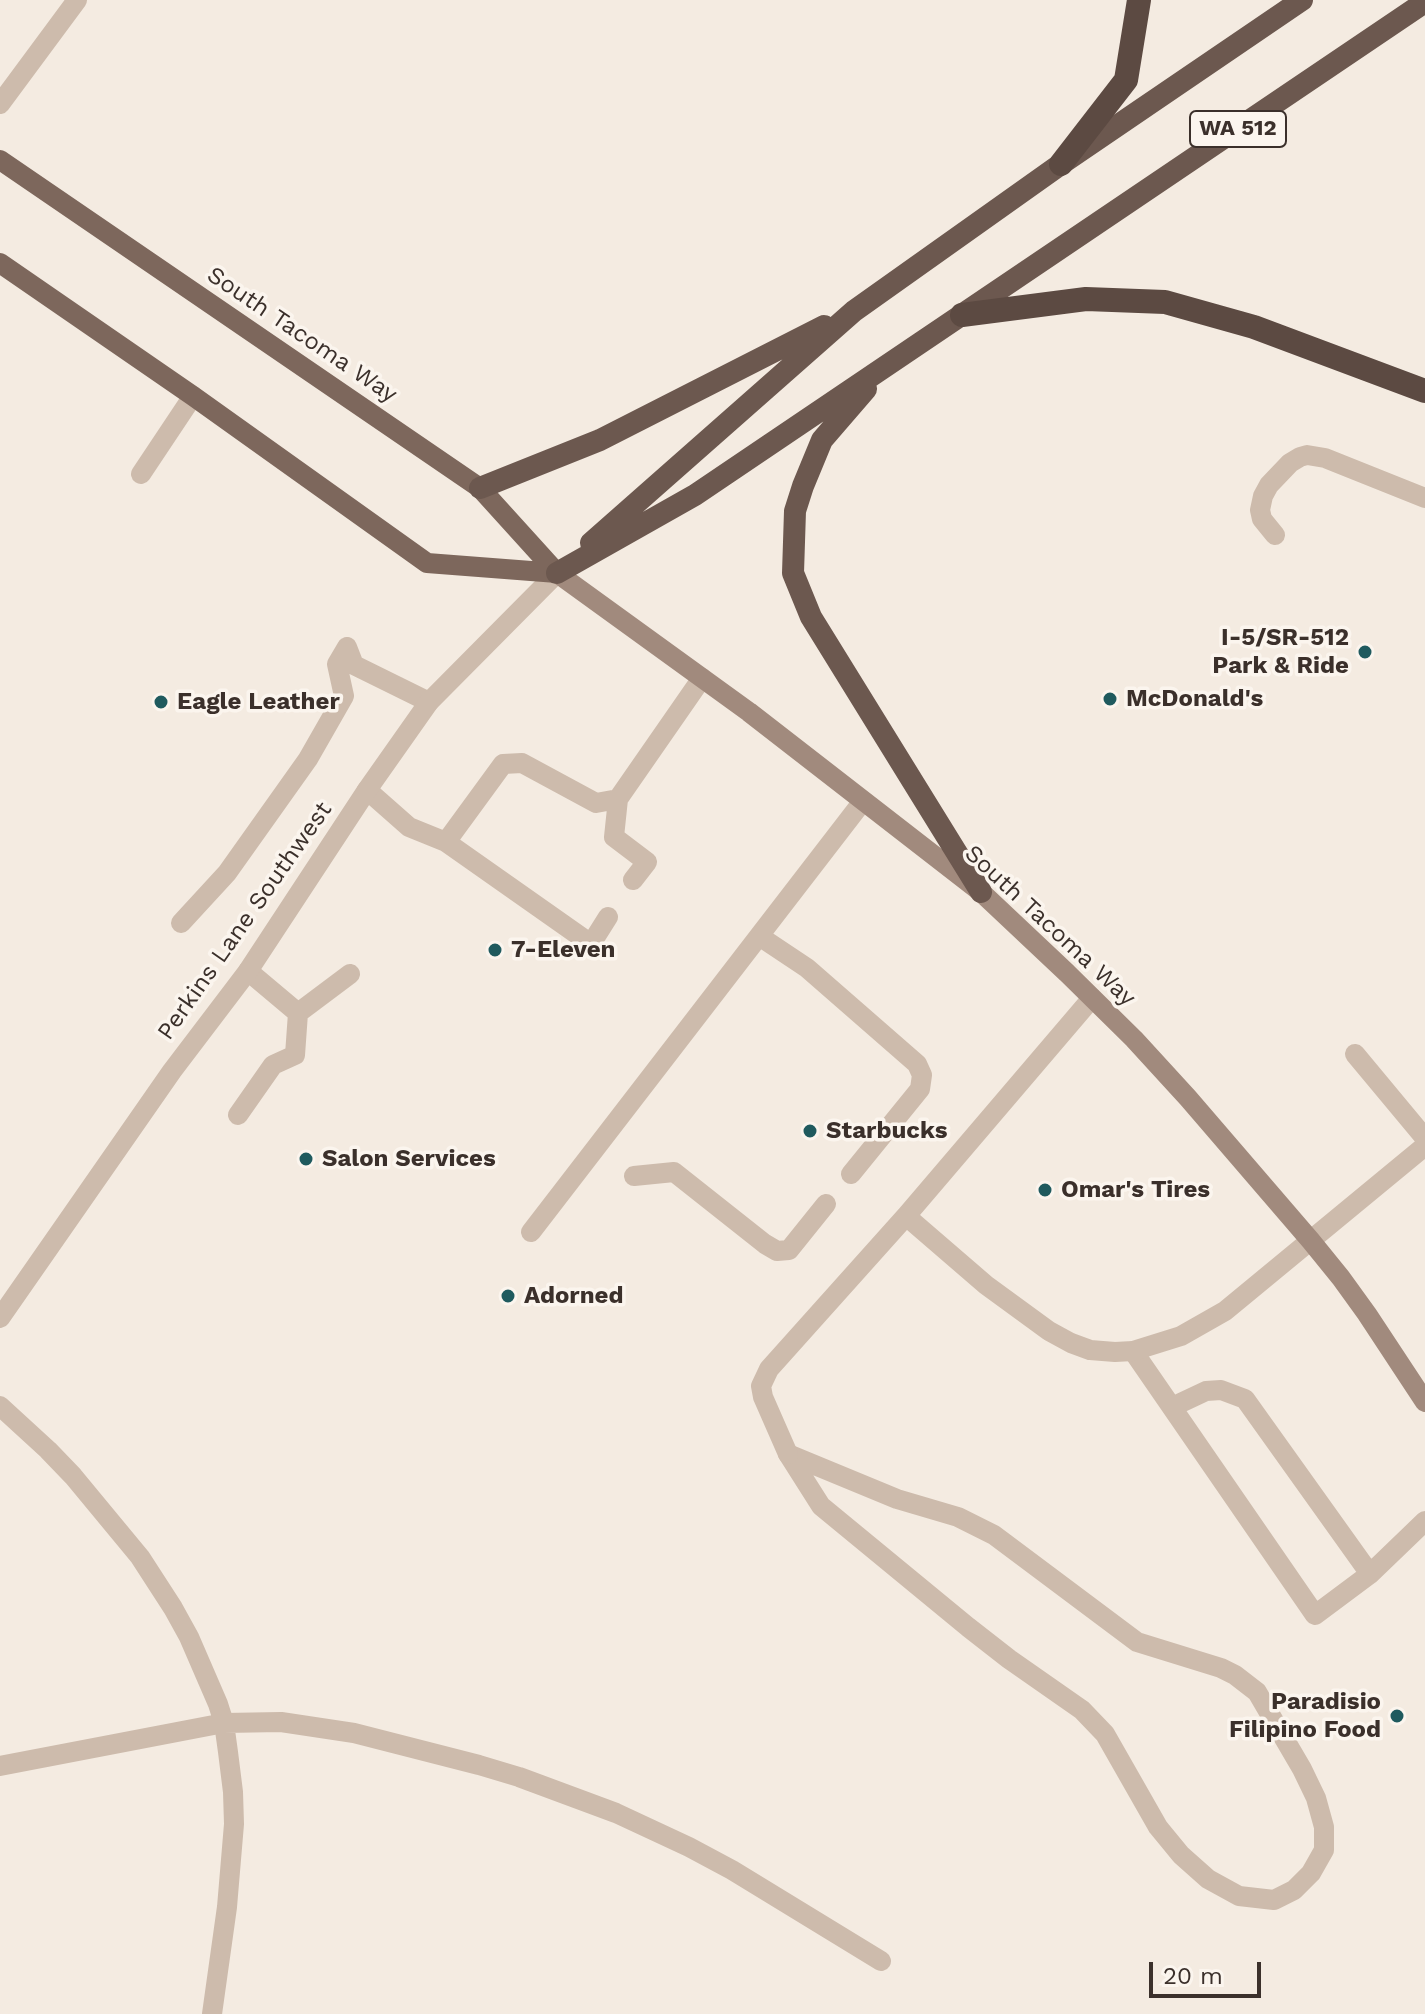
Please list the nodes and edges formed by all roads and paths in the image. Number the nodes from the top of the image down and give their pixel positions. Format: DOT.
graph roads {
  1 [pos="77,0"];
  2 [pos="1139,0"];
  3 [pos="1302,0"];
  4 [pos="1425,2"];
  5 [pos="0,104"];
  6 [pos="0,160"];
  7 [pos="1061,164"];
  8 [pos="0,263"];
  9 [pos="854,311"];
  10 [pos="962,315"];
  11 [pos="885,367"];
  12 [pos="1425,391"];
  13 [pos="193,396"];
  14 [pos="141,474"];
  15 [pos="480,488"];
  16 [pos="1425,498"];
  17 [pos="1275,535"];
  18 [pos="557,573"];
  19 [pos="702,678"];
  20 [pos="429,702"];
  21 [pos="367,790"];
  22 [pos="618,799"];
  23 [pos="863,801"];
  24 [pos="446,842"];
  25 [pos="633,880"];
  26 [pos="981,892"];
  27 [pos="608,917"];
  28 [pos="181,923"];
  29 [pos="759,936"];
  30 [pos="248,971"];
  31 [pos="350,974"];
  32 [pos="1092,998"];
  33 [pos="298,1013"];
  34 [pos="1355,1054"];
  35 [pos="238,1115"];
  36 [pos="1425,1138"];
  37 [pos="1425,1146"];
  38 [pos="851,1174"];
  39 [pos="634,1176"];
  40 [pos="826,1204"];
  41 [pos="906,1216"];
  42 [pos="531,1232"];
  43 [pos="1311,1241"];
  44 [pos="0,1318"];
  45 [pos="1133,1351"];
  46 [pos="1425,1402"];
  47 [pos="0,1406"];
  48 [pos="1172,1407"];
  49 [pos="788,1454"];
  50 [pos="1425,1521"];
  51 [pos="1370,1574"];
  52 [pos="224,1723"];
  53 [pos="0,1766"];
  54 [pos="881,1961"];
  55 [pos="212,2014"];
  1 -- 5 [label="street"];
  2 -- 7 [label="highway"];
  3 -- 7 [label="highway, WA 512"];
  4 -- 10 [label="highway, WA 512"];
  6 -- 15 [label="main road, South Tacoma Way"];
  7 -- 9 [label="highway, WA 512"];
  8 -- 13 [label="main road"];
  9 -- 15 [label="highway"];
  9 -- 18 [label="highway, WA 512"];
  10 -- 11 [label="highway, WA 512"];
  10 -- 12 [label="highway"];
  11 -- 18 [label="highway, WA 512"];
  11 -- 26 [label="highway"];
  13 -- 14 [label="street"];
  13 -- 18 [label="main road"];
  15 -- 18 [label="main road, South Tacoma Way"];
  16 -- 17 [label="street"];
  18 -- 19 [label="main road, South Tacoma Way"];
  18 -- 20 [label="street, Perkins Lane Southwest"];
  19 -- 22 [label="street"];
  19 -- 23 [label="main road, South Tacoma Way"];
  20 -- 21 [label="street, Perkins Lane Southwest"];
  20 -- 28 [label="street"];
  21 -- 24 [label="street"];
  21 -- 30 [label="street, Perkins Lane Southwest"];
  22 -- 24 [label="street"];
  22 -- 25 [label="street"];
  23 -- 26 [label="main road, South Tacoma Way"];
  23 -- 29 [label="street"];
  24 -- 27 [label="street"];
  26 -- 32 [label="main road, South Tacoma Way"];
  29 -- 38 [label="street"];
  29 -- 42 [label="street"];
  30 -- 33 [label="street"];
  30 -- 44 [label="street, Perkins Lane Southwest"];
  31 -- 33 [label="street"];
  32 -- 41 [label="street"];
  32 -- 43 [label="main road, South Tacoma Way"];
  33 -- 35 [label="street"];
  34 -- 36 [label="street"];
  37 -- 43 [label="street"];
  39 -- 40 [label="street"];
  41 -- 45 [label="street"];
  41 -- 49 [label="street"];
  43 -- 45 [label="street"];
  43 -- 46 [label="main road, South Tacoma Way"];
  45 -- 48 [label="street"];
  47 -- 52 [label="street"];
  48 -- 51 [label="street"];
  48 -- 51 [label="street"];
  49 -- 49 [label="street"];
  50 -- 51 [label="street"];
  52 -- 53 [label="street"];
  52 -- 54 [label="street"];
  52 -- 55 [label="street"];
}
